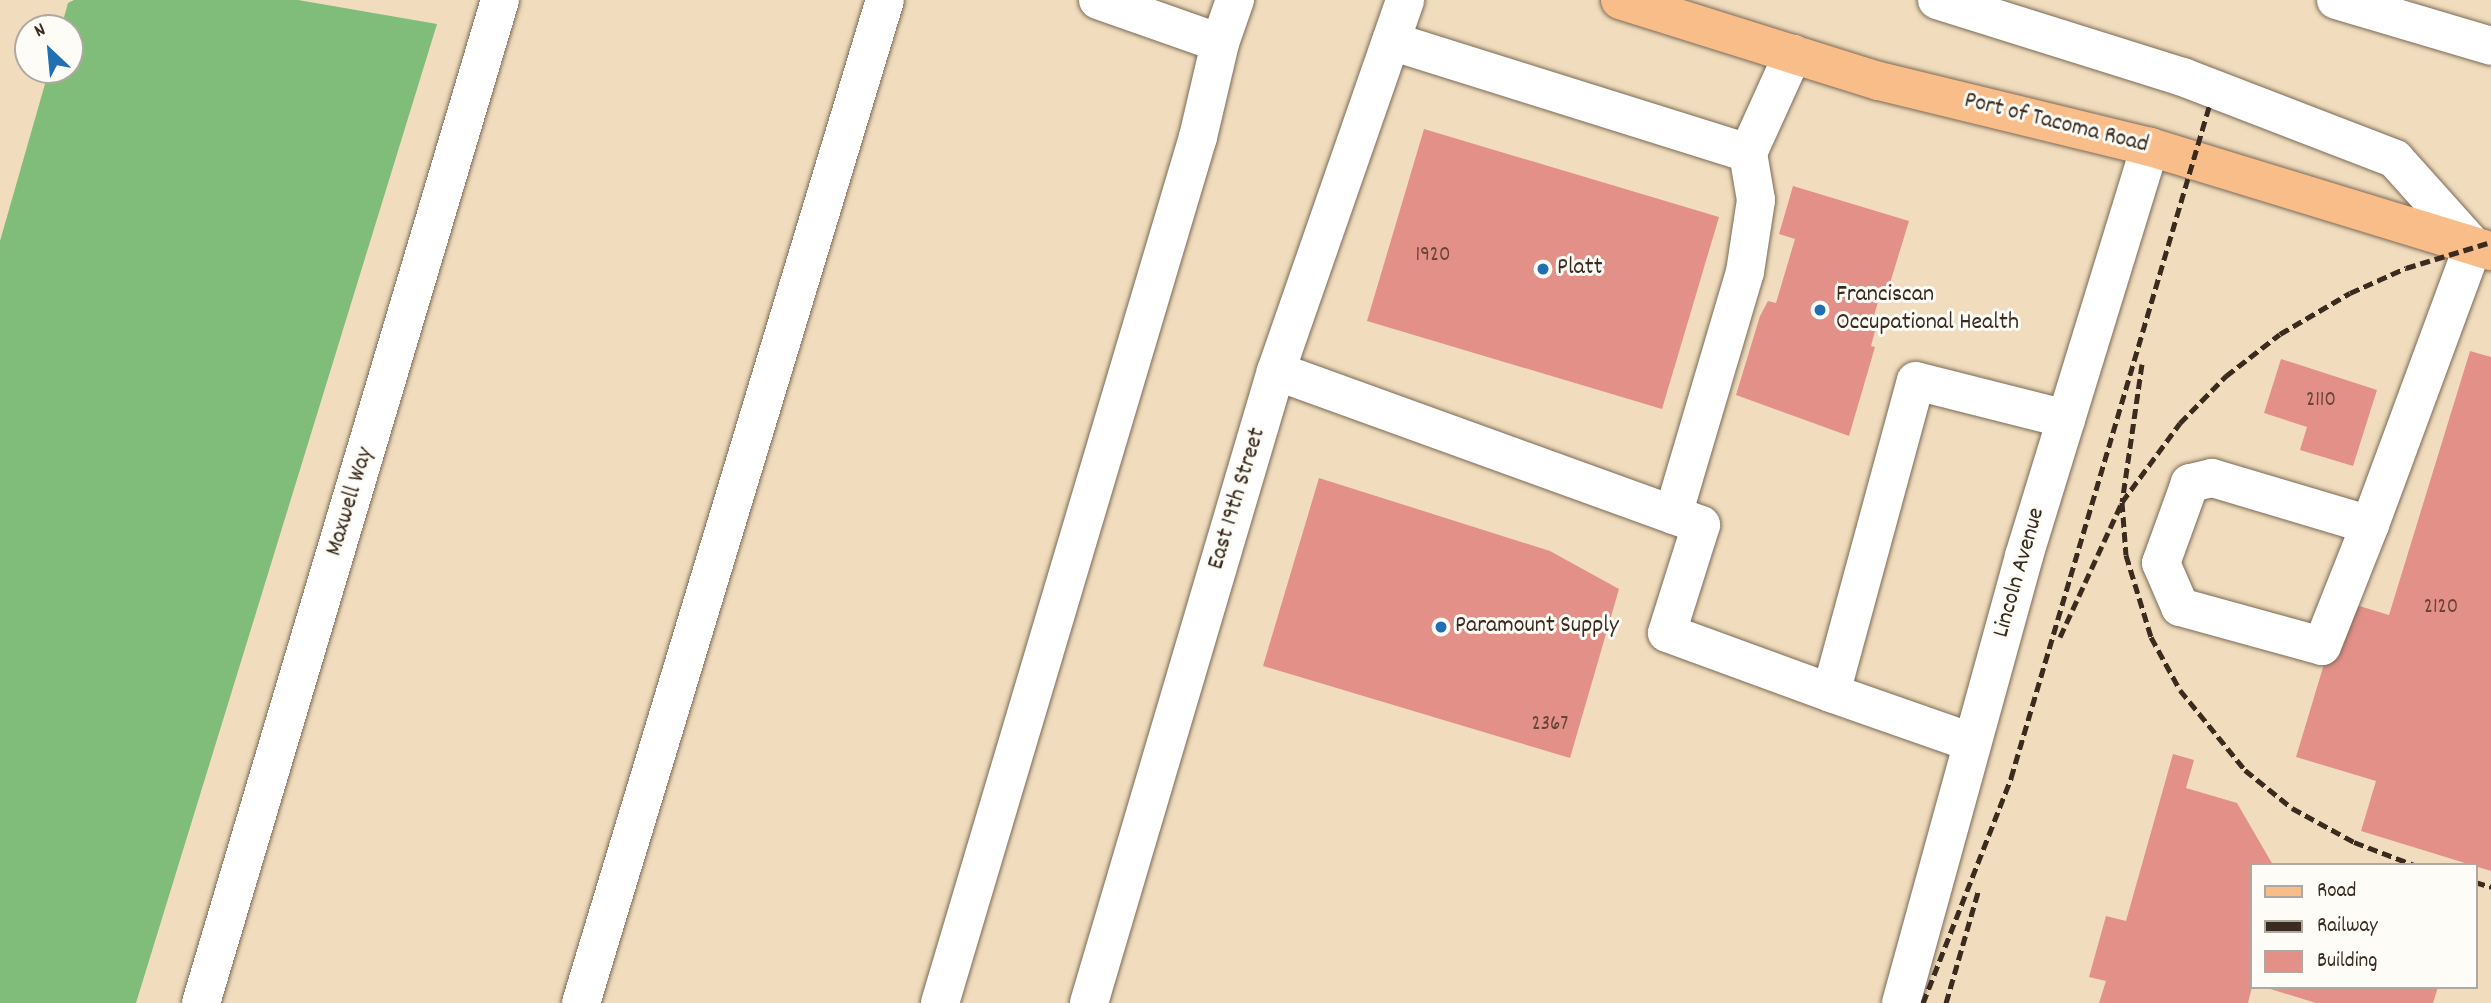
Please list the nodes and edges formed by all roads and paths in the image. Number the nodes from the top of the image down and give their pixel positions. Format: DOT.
graph roads {
  1 [pos="500,0"];
  2 [pos="885,0"];
  3 [pos="1098,0"];
  4 [pos="1236,0"];
  5 [pos="1405,0"];
  6 [pos="1620,0"];
  7 [pos="1937,0"];
  8 [pos="2336,0"];
  9 [pos="1391,41"];
  10 [pos="1220,43"];
  11 [pos="2491,46"];
  12 [pos="1793,54"];
  13 [pos="2150,147"];
  14 [pos="1748,153"];
  15 [pos="2482,249"];
  16 [pos="1276,371"];
  17 [pos="2066,419"];
  18 [pos="1673,515"];
  19 [pos="2370,525"];
  20 [pos="1831,693"];
  21 [pos="1971,742"];
  22 [pos="201,1003"];
  23 [pos="582,1003"];
  24 [pos="940,1003"];
  25 [pos="1089,1003"];
  26 [pos="1901,1003"];
  1 -- 22 [label="street, Maxwell Way"];
  2 -- 23 [label="street"];
  3 -- 10 [label="street"];
  4 -- 10 [label="street"];
  5 -- 9 [label="street, East 19th Street"];
  6 -- 12 [label="main road, Port of Tacoma Road"];
  7 -- 15 [label="street"];
  8 -- 11 [label="street"];
  9 -- 14 [label="street"];
  9 -- 16 [label="street, East 19th Street"];
  10 -- 24 [label="street"];
  12 -- 13 [label="main road, Port of Tacoma Road"];
  12 -- 14 [label="street"];
  13 -- 15 [label="main road, Port of Tacoma Road"];
  13 -- 17 [label="street, Lincoln Avenue"];
  14 -- 18 [label="street"];
  15 -- 19 [label="street"];
  16 -- 18 [label="street"];
  16 -- 25 [label="street, East 19th Street"];
  17 -- 20 [label="street"];
  17 -- 21 [label="street, Lincoln Avenue"];
  18 -- 20 [label="street"];
  19 -- 19 [label="street"];
  20 -- 21 [label="street"];
  21 -- 26 [label="street, Lincoln Avenue"];
}
